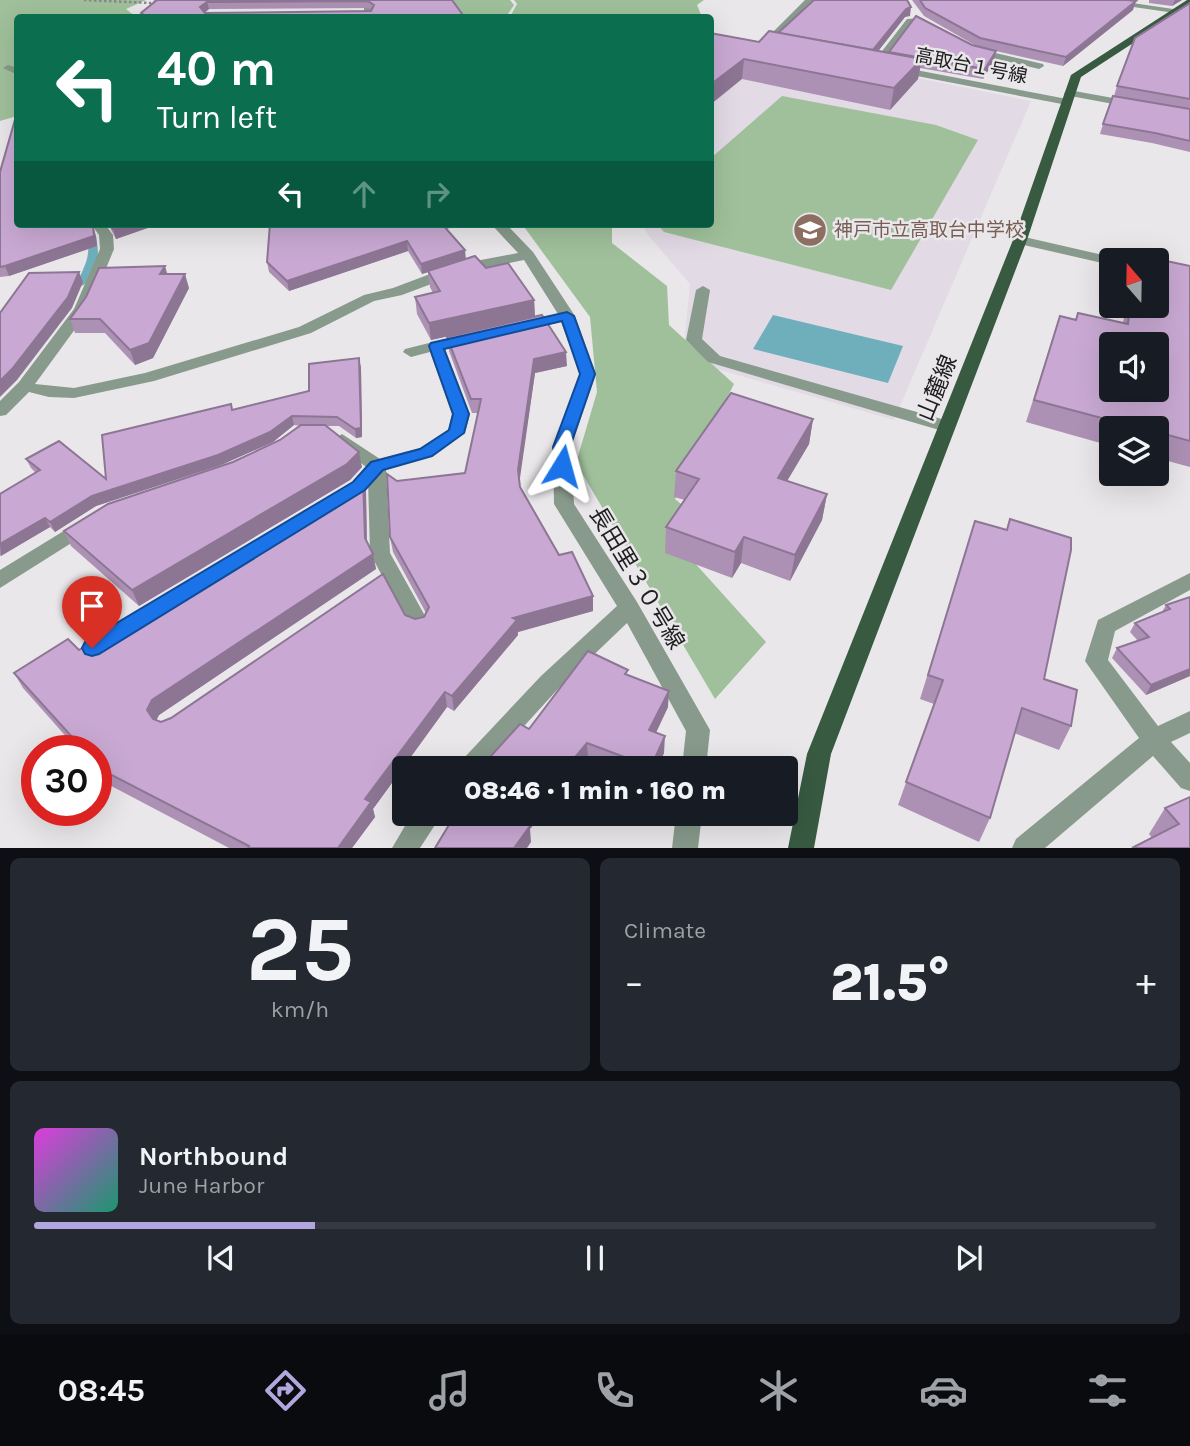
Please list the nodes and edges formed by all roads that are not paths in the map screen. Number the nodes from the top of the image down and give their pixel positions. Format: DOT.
graph roads {
  1 [pos="810,0"];
  2 [pos="1089,0"];
  3 [pos="908,6"];
  4 [pos="1183,6"];
  5 [pos="919,20"];
  6 [pos="930,26"];
  7 [pos="963,45"];
  8 [pos="789,49"];
  9 [pos="863,63"];
  10 [pos="876,66"];
  11 [pos="1039,66"];
  12 [pos="1068,98"];
  13 [pos="1149,107"];
  14 [pos="100,228"];
  15 [pos="502,228"];
  16 [pos="1020,240"];
  17 [pos="528,255"];
  18 [pos="1099,258"];
  19 [pos="703,290"];
  20 [pos="567,316"];
  21 [pos="502,331"];
  22 [pos="462,340"];
  23 [pos="436,346"];
  24 [pos="411,352"];
  25 [pos="25,386"];
  26 [pos="0,411"];
  27 [pos="946,426"];
  28 [pos="322,433"];
  29 [pos="377,466"];
  30 [pos="359,486"];
  31 [pos="104,513"];
  32 [pos="390,573"];
  33 [pos="0,580"];
  34 [pos="1190,581"];
  35 [pos="368,588"];
  36 [pos="629,608"];
  37 [pos="418,623"];
  38 [pos="1190,721"];
  39 [pos="1154,740"];
  40 [pos="482,756"];
  41 [pos="695,756"];
  42 [pos="1190,780"];
  43 [pos="418,826"];
  44 [pos="688,826"];
  45 [pos="802,847"];
  46 [pos="405,848"];
  47 [pos="685,848"];
  48 [pos="1025,848"];
  1 -- 8 [label="street"];
  2 -- 4 [label="street"];
  3 -- 5 [label="street"];
  4 -- 12 [label="main road, 山麓線"];
  5 -- 6 [label="street"];
  5 -- 10 [label="street"];
  7 -- 11 [label="street"];
  9 -- 10 [label="street, 高取台１号線"];
  10 -- 12 [label="street, 高取台１号線"];
  12 -- 13 [label="street, 高取台１号線"];
  12 -- 16 [label="main road, 山麓線"];
  14 -- 25 [label="street"];
  15 -- 17 [label="street, 長田里３０号線"];
  16 -- 18 [label="street"];
  16 -- 27 [label="main road, 山麓線"];
  17 -- 20 [label="street, 長田里３０号線"];
  17 -- 25 [label="street"];
  19 -- 27 [label="street"];
  20 -- 21 [label="street"];
  20 -- 36 [label="street, 長田里３０号線"];
  22 -- 23 [label="street"];
  23 -- 24 [label="street"];
  23 -- 29 [label="street"];
  25 -- 26 [label="street"];
  27 -- 45 [label="main road, 山麓線"];
  28 -- 29 [label="street"];
  29 -- 30 [label="street"];
  29 -- 32 [label="street"];
  31 -- 33 [label="street"];
  32 -- 35 [label="street"];
  32 -- 37 [label="street"];
  34 -- 39 [label="street"];
  36 -- 40 [label="street"];
  36 -- 41 [label="street, 長田里３０号線"];
  38 -- 39 [label="street"];
  39 -- 42 [label="street"];
  39 -- 48 [label="street"];
  43 -- 46 [label="street"];
  44 -- 47 [label="street"];
}
